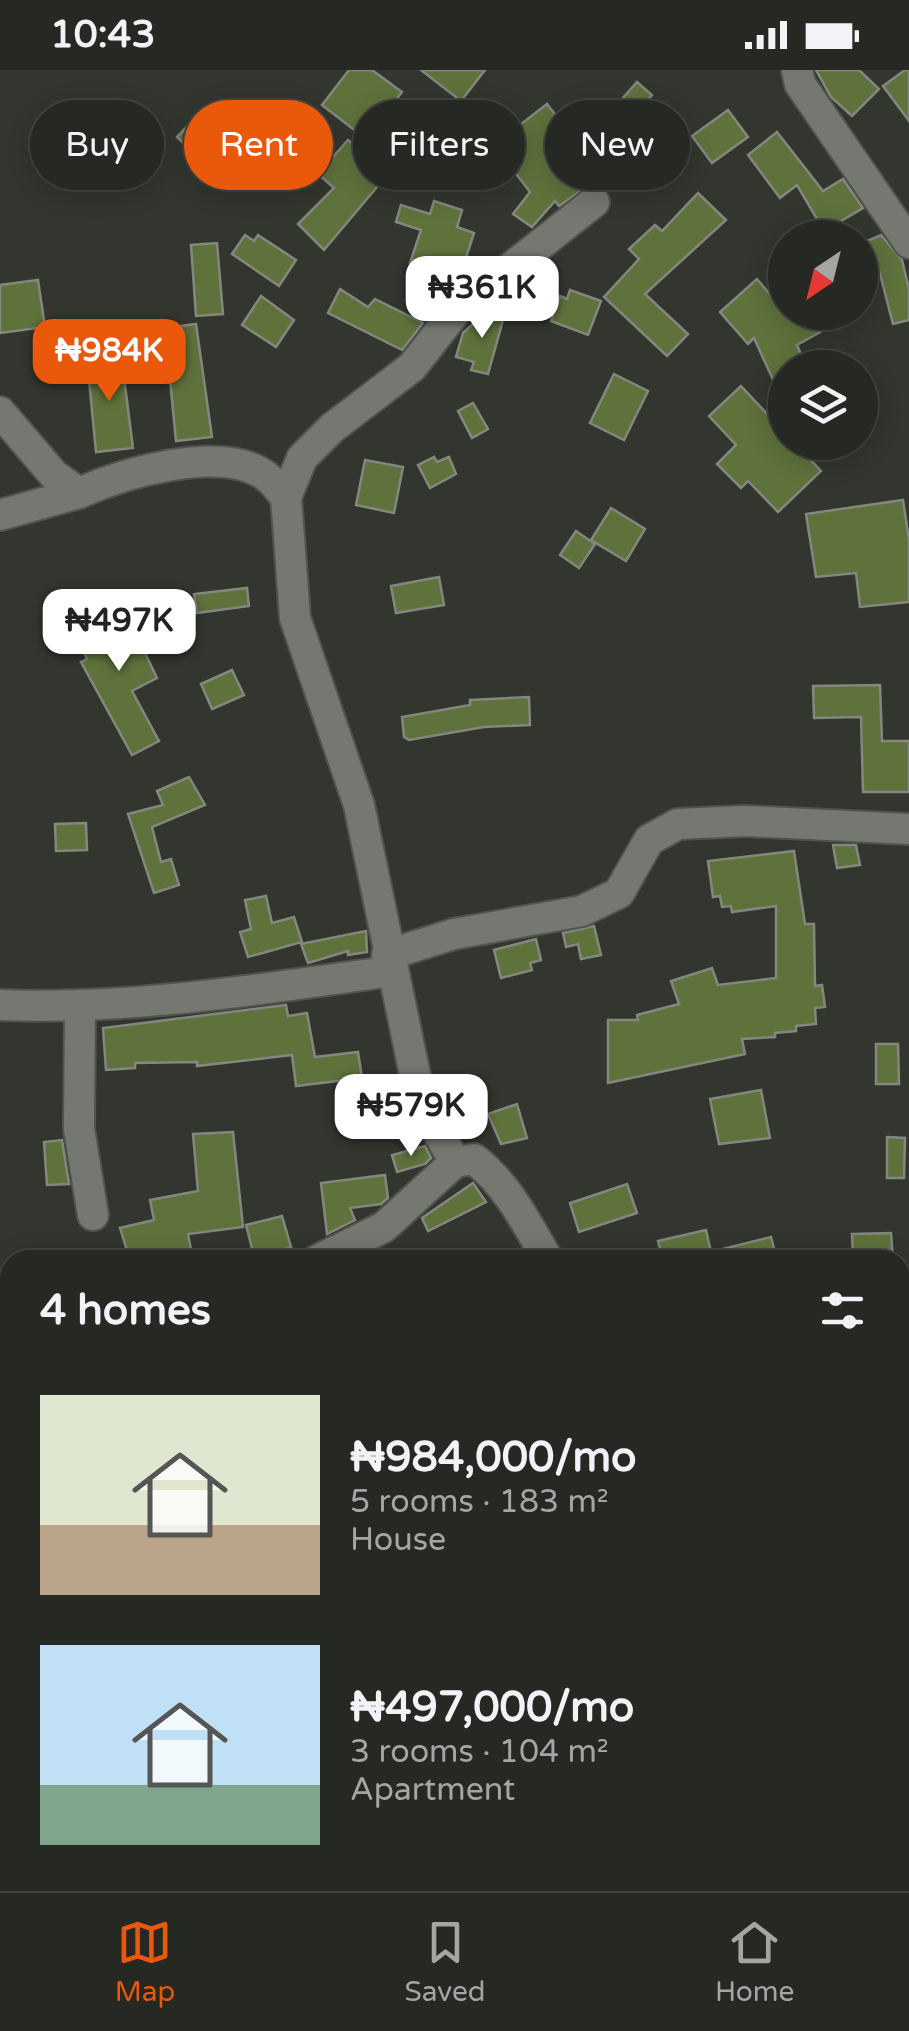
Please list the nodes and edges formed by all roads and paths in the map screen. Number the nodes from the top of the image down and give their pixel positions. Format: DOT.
graph roads {
  1 [pos="797,70"];
  2 [pos="594,202"];
  3 [pos="909,243"];
  4 [pos="0,412"];
  5 [pos="79,493"];
  6 [pos="286,496"];
  7 [pos="0,515"];
  8 [pos="909,829"];
  9 [pos="390,963"];
  10 [pos="0,1005"];
  11 [pos="80,1005"];
  12 [pos="455,1162"];
  13 [pos="93,1215"];
  14 [pos="338,1250"];
  15 [pos="542,1250"];
  1 -- 3 [label="street"];
  2 -- 6 [label="street"];
  4 -- 5 [label="street"];
  5 -- 6 [label="street"];
  5 -- 7 [label="street"];
  6 -- 9 [label="street"];
  8 -- 9 [label="street"];
  9 -- 11 [label="street"];
  9 -- 12 [label="street"];
  10 -- 11 [label="street"];
  11 -- 13 [label="street"];
  12 -- 14 [label="street"];
  12 -- 15 [label="street"];
}
